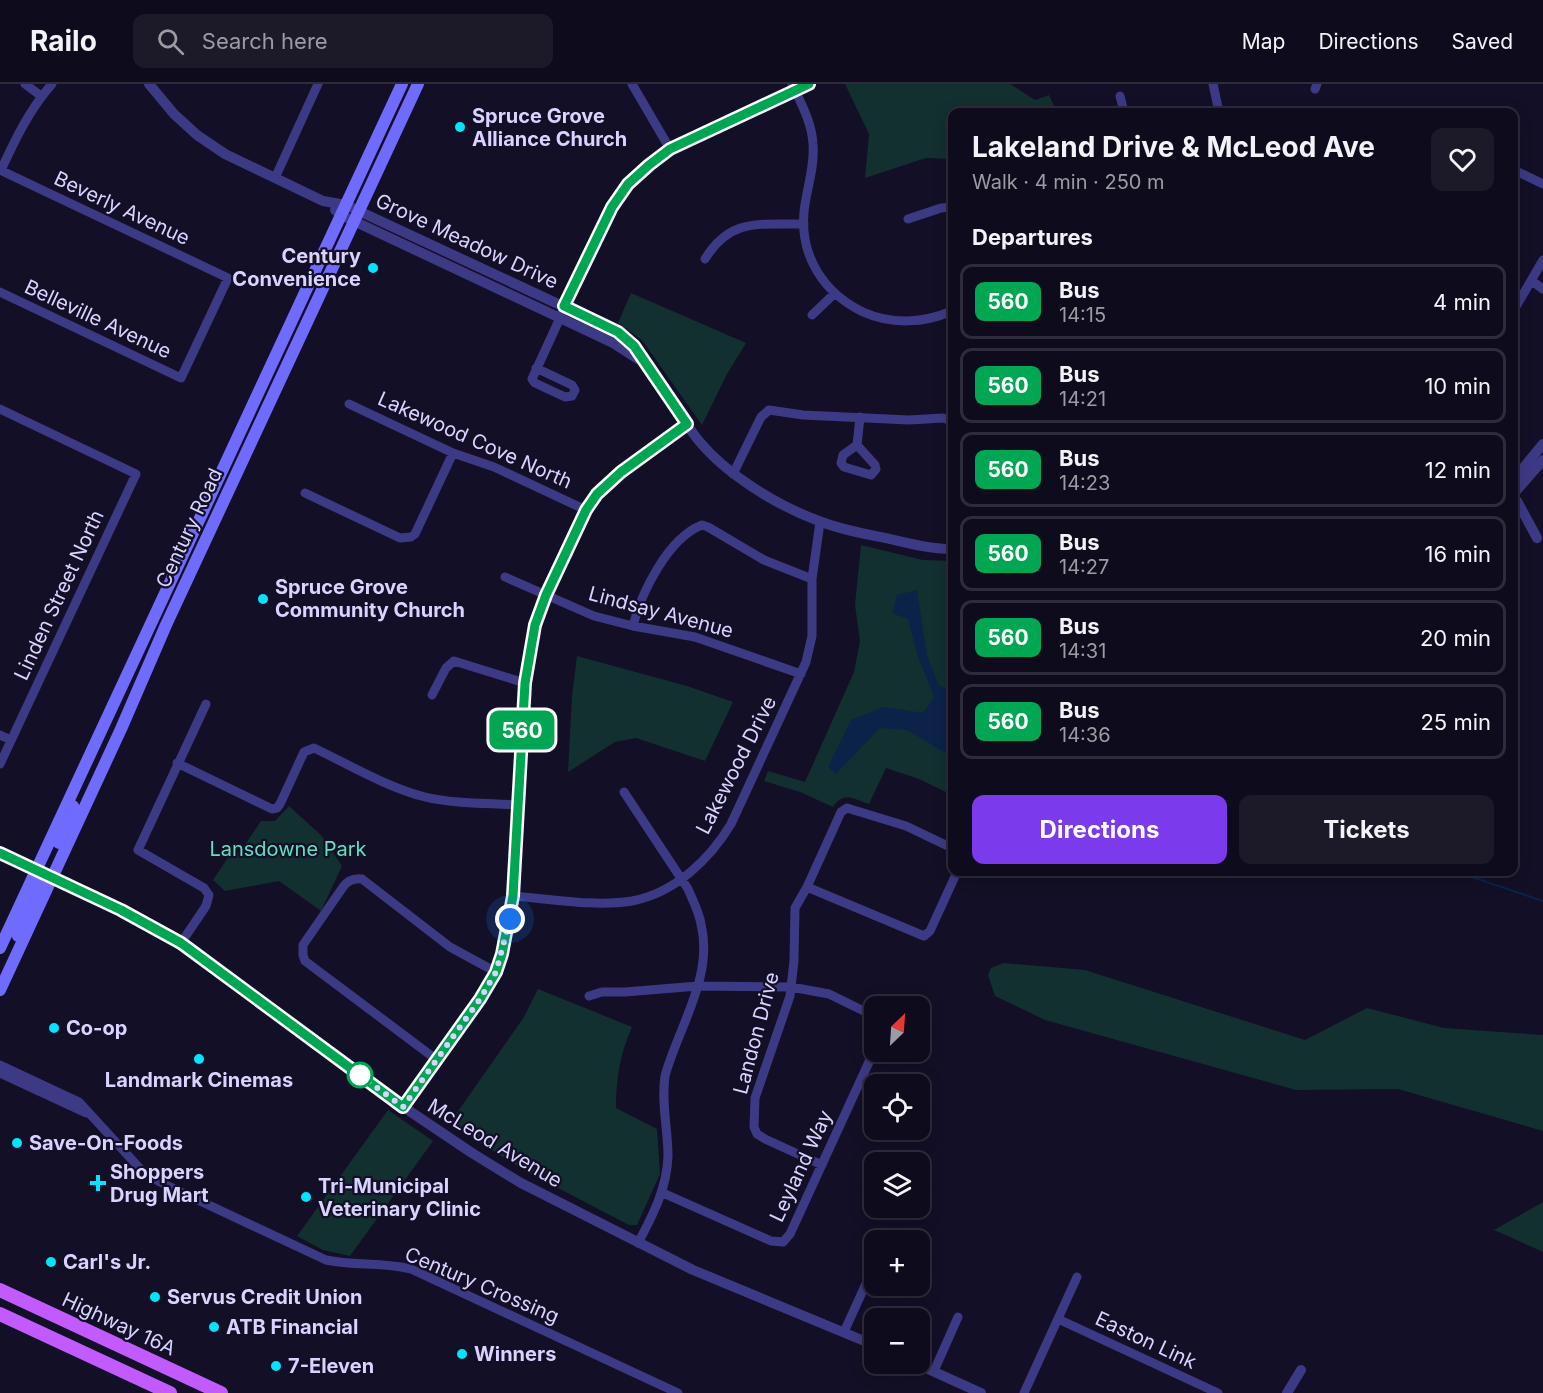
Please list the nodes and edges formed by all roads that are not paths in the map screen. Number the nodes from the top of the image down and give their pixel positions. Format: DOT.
graph roads {
  1 [pos="25,84"];
  2 [pos="52,84"];
  3 [pos="149,84"];
  4 [pos="318,84"];
  5 [pos="402,84"];
  6 [pos="418,84"];
  7 [pos="632,84"];
  8 [pos="809,84"];
  9 [pos="1213,84"];
  10 [pos="794,87"];
  11 [pos="41,96"];
  12 [pos="1120,96"];
  13 [pos="1123,108"];
  14 [pos="1218,108"];
  15 [pos="670,149"];
  16 [pos="0,170"];
  17 [pos="1518,172"];
  18 [pos="275,178"];
  19 [pos="1543,184"];
  20 [pos="948,207"];
  21 [pos="343,210"];
  22 [pos="356,216"];
  23 [pos="908,219"];
  24 [pos="804,224"];
  25 [pos="705,259"];
  26 [pos="1543,260"];
  27 [pos="1532,281"];
  28 [pos="1543,289"];
  29 [pos="0,292"];
  30 [pos="834,294"];
  31 [pos="1518,304"];
  32 [pos="564,306"];
  33 [pos="948,312"];
  34 [pos="812,315"];
  35 [pos="560,318"];
  36 [pos="645,365"];
  37 [pos="536,368"];
  38 [pos="181,378"];
  39 [pos="349,404"];
  40 [pos="0,410"];
  41 [pos="860,417"];
  42 [pos="948,420"];
  43 [pos="687,424"];
  44 [pos="1543,444"];
  45 [pos="857,445"];
  46 [pos="453,453"];
  47 [pos="1543,460"];
  48 [pos="733,474"];
  49 [pos="1518,490"];
  50 [pos="1518,492"];
  51 [pos="305,493"];
  52 [pos="1518,502"];
  53 [pos="586,510"];
  54 [pos="820,522"];
  55 [pos="1537,538"];
  56 [pos="948,549"];
  57 [pos="505,577"];
  58 [pos="812,579"];
  59 [pos="546,595"];
  60 [pos="633,626"];
  61 [pos="801,674"];
  62 [pos="525,683"];
  63 [pos="432,695"];
  64 [pos="206,704"];
  65 [pos="0,735"];
  66 [pos="11,740"];
  67 [pos="94,746"];
  68 [pos="177,763"];
  69 [pos="0,765"];
  70 [pos="624,792"];
  71 [pos="518,805"];
  72 [pos="948,846"];
  73 [pos="0,853"];
  74 [pos="36,870"];
  75 [pos="955,876"];
  76 [pos="52,878"];
  77 [pos="681,878"];
  78 [pos="807,887"];
  79 [pos="513,896"];
  80 [pos="181,943"];
  81 [pos="0,948"];
  82 [pos="18,952"];
  83 [pos="496,972"];
  84 [pos="698,986"];
  85 [pos="791,987"];
  86 [pos="0,990"];
  87 [pos="589,996"];
  88 [pos="864,1011"];
  89 [pos="437,1060"];
  90 [pos="869,1062"];
  91 [pos="0,1065"];
  92 [pos="0,1073"];
  93 [pos="403,1107"];
  94 [pos="88,1114"];
  95 [pos="822,1165"];
  96 [pos="663,1193"];
  97 [pos="638,1243"];
  98 [pos="1077,1277"];
  99 [pos="864,1288"];
  100 [pos="0,1290"];
  101 [pos="0,1314"];
  102 [pos="958,1317"];
  103 [pos="1058,1319"];
  104 [pos="844,1332"];
  105 [pos="864,1341"];
  106 [pos="930,1370"];
  107 [pos="1301,1370"];
  108 [pos="933,1371"];
  109 [pos="170,1393"];
  110 [pos="222,1393"];
  111 [pos="678,1393"];
  112 [pos="981,1393"];
  113 [pos="1024,1393"];
  114 [pos="1218,1393"];
  115 [pos="1287,1393"];
  1 -- 11 [label="street"];
  2 -- 11 [label="street"];
  3 -- 18 [label="street"];
  4 -- 18 [label="street"];
  5 -- 21 [label="main road, Century Road"];
  6 -- 22 [label="main road, Century Road"];
  7 -- 15 [label="street"];
  8 -- 10 [label="street"];
  9 -- 14 [label="street"];
  10 -- 15 [label="street"];
  10 -- 24 [label="street"];
  11 -- 16 [label="street"];
  12 -- 13 [label="street"];
  15 -- 32 [label="street"];
  16 -- 38 [label="street, Beverly Avenue"];
  17 -- 19 [label="street"];
  18 -- 21 [label="street"];
  20 -- 23 [label="street"];
  21 -- 22 [label="street"];
  21 -- 67 [label="main road, Century Road"];
  22 -- 32 [label="street, Grove Meadow Drive"];
  22 -- 35 [label="street, Grove Meadow Drive"];
  22 -- 76 [label="main road, Century Road"];
  24 -- 25 [label="street"];
  24 -- 30 [label="street"];
  26 -- 27 [label="street"];
  27 -- 28 [label="street"];
  27 -- 31 [label="street"];
  29 -- 38 [label="street, Belleville Avenue"];
  30 -- 33 [label="street"];
  30 -- 34 [label="street"];
  32 -- 35 [label="street"];
  32 -- 36 [label="street, Grove Meadow Drive"];
  35 -- 36 [label="street, Grove Meadow Drive"];
  35 -- 37 [label="street"];
  36 -- 43 [label="street, Grove Meadow Drive"];
  39 -- 46 [label="street, Lakewood Cove North"];
  40 -- 66 [label="street, Linden Street North"];
  41 -- 42 [label="street"];
  41 -- 45 [label="street"];
  41 -- 48 [label="street"];
  43 -- 48 [label="street, Grove Meadow Drive"];
  43 -- 53 [label="street"];
  44 -- 49 [label="street"];
  46 -- 51 [label="street"];
  46 -- 53 [label="street, Lakewood Cove North"];
  47 -- 50 [label="street"];
  48 -- 54 [label="street, Grove Meadow Drive"];
  52 -- 55 [label="street"];
  53 -- 59 [label="street"];
  54 -- 56 [label="street, Grove Meadow Drive"];
  54 -- 58 [label="street, Lakewood Drive"];
  57 -- 59 [label="street, Lindsay Avenue"];
  58 -- 60 [label="street"];
  58 -- 61 [label="street, Lakewood Drive"];
  59 -- 60 [label="street, Lindsay Avenue"];
  59 -- 62 [label="street"];
  60 -- 61 [label="street, Lindsay Avenue"];
  61 -- 77 [label="street, Lakewood Drive"];
  62 -- 63 [label="street"];
  62 -- 71 [label="street"];
  64 -- 68 [label="street"];
  65 -- 66 [label="street"];
  66 -- 69 [label="street, Linden Street North"];
  67 -- 74 [label="main road, Century Road"];
  67 -- 76 [label="main road"];
  68 -- 71 [label="street"];
  68 -- 80 [label="street"];
  70 -- 77 [label="street"];
  71 -- 79 [label="street"];
  72 -- 78 [label="street, Landon Drive"];
  73 -- 74 [label="street, McLeod Avenue"];
  74 -- 76 [label="street, McLeod Avenue"];
  74 -- 81 [label="main road, Century Road"];
  74 -- 82 [label="main road"];
  75 -- 78 [label="street"];
  76 -- 80 [label="street, McLeod Avenue"];
  76 -- 82 [label="main road, Century Road"];
  77 -- 79 [label="street, Lakewood Drive"];
  77 -- 84 [label="street"];
  78 -- 85 [label="street, Landon Drive"];
  79 -- 83 [label="street"];
  80 -- 93 [label="street, McLeod Avenue"];
  82 -- 86 [label="main road, Century Road"];
  83 -- 89 [label="street"];
  83 -- 89 [label="street"];
  84 -- 85 [label="street"];
  84 -- 87 [label="street"];
  84 -- 96 [label="street"];
  85 -- 88 [label="street"];
  85 -- 95 [label="street, Landon Drive"];
  89 -- 93 [label="street"];
  90 -- 95 [label="street, Leyland Way"];
  91 -- 94 [label="street, Century Crossing"];
  92 -- 94 [label="street, Century Crossing"];
  93 -- 97 [label="street, McLeod Avenue"];
  94 -- 111 [label="street, Century Crossing"];
  95 -- 96 [label="street, Leyland Way"];
  96 -- 97 [label="street"];
  97 -- 104 [label="street, McLeod Avenue"];
  98 -- 103 [label="street"];
  99 -- 104 [label="street"];
  100 -- 110 [label="main road, Highway 16A"];
  101 -- 109 [label="main road, Highway 16A"];
  102 -- 108 [label="street"];
  103 -- 113 [label="street"];
  103 -- 114 [label="street, Easton Link"];
  104 -- 105 [label="street, McLeod Avenue"];
  106 -- 108 [label="street"];
  107 -- 115 [label="street"];
  108 -- 112 [label="street"];
}
